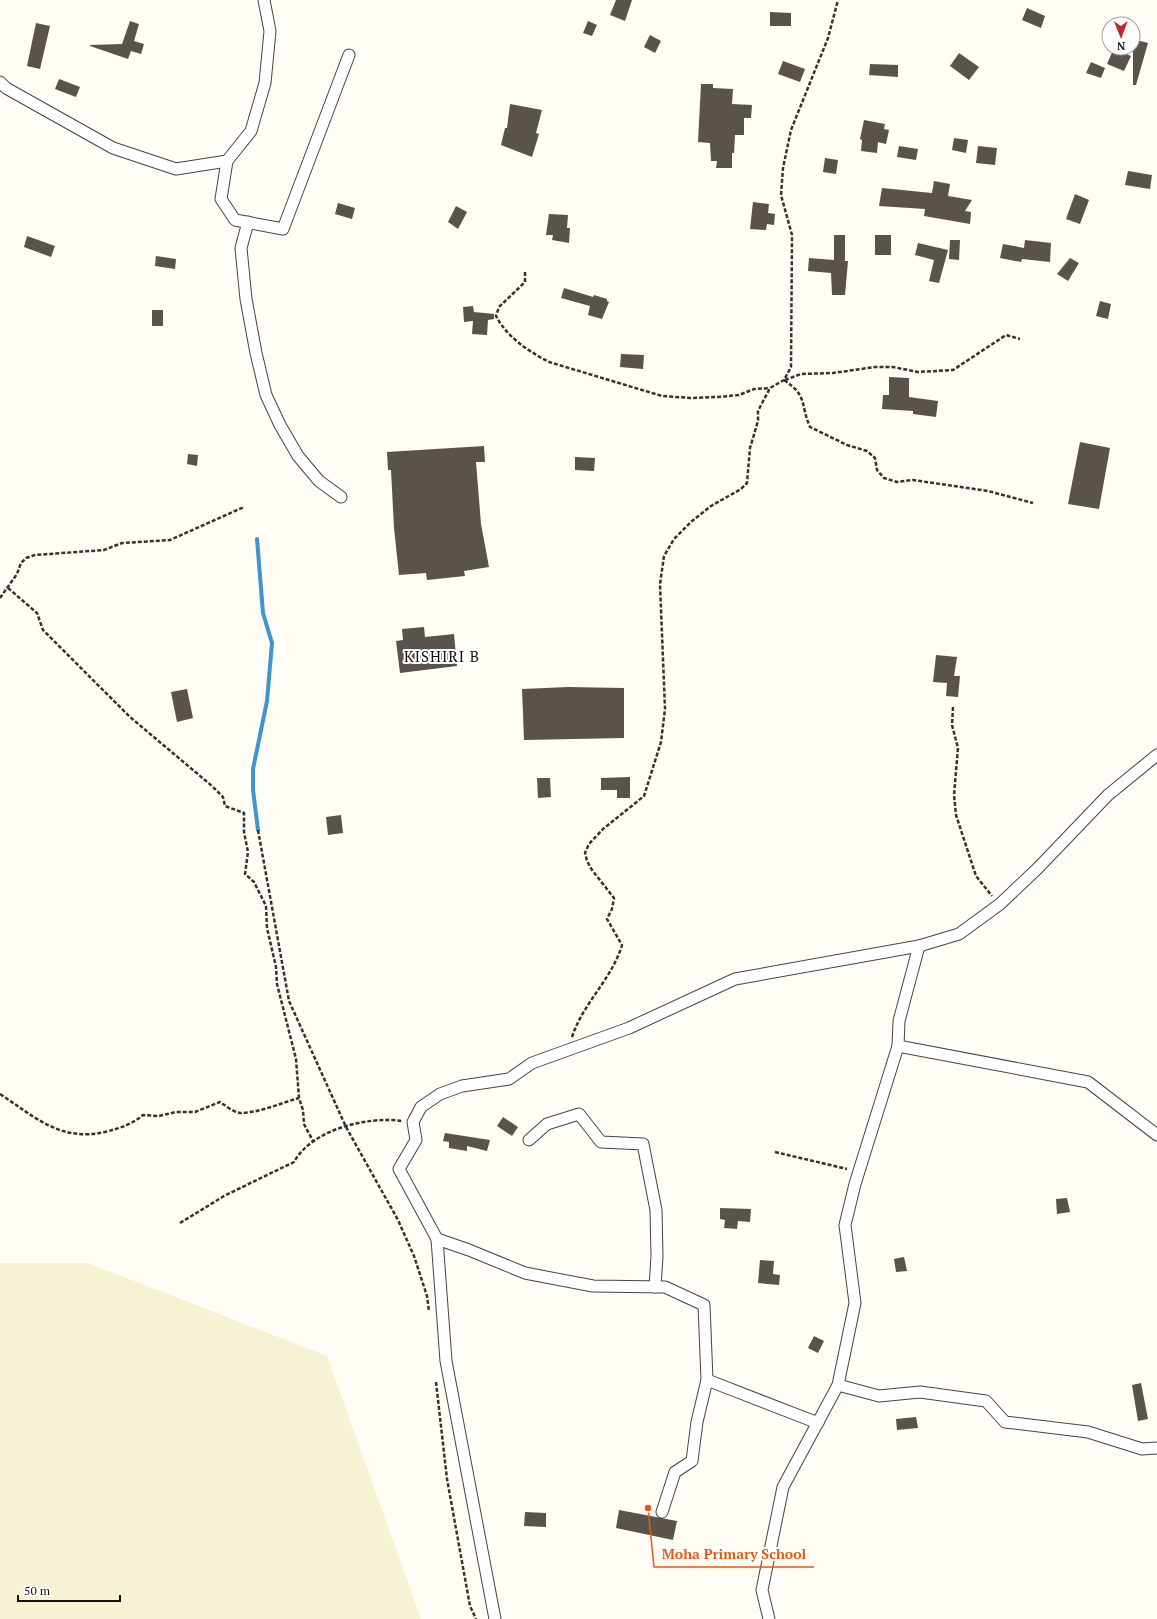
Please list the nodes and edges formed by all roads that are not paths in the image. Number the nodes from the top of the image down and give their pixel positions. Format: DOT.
graph roads {
  1 [pos="264,0"];
  2 [pos="349,55"];
  3 [pos="0,82"];
  4 [pos="227,161"];
  5 [pos="248,222"];
  6 [pos="341,497"];
  7 [pos="1157,755"];
  8 [pos="919,946"];
  9 [pos="898,1046"];
  10 [pos="1157,1134"];
  11 [pos="529,1140"];
  12 [pos="437,1240"];
  13 [pos="655,1287"];
  14 [pos="707,1380"];
  15 [pos="838,1385"];
  16 [pos="818,1423"];
  17 [pos="1157,1448"];
  18 [pos="662,1512"];
  19 [pos="495,1619"];
  20 [pos="769,1619"];
  1 -- 4 [label="street"];
  2 -- 5 [label="street"];
  3 -- 4 [label="street"];
  4 -- 5 [label="street"];
  5 -- 6 [label="street"];
  7 -- 8 [label="street"];
  8 -- 9 [label="street"];
  8 -- 12 [label="street"];
  9 -- 10 [label="street"];
  9 -- 15 [label="street"];
  11 -- 13 [label="street"];
  12 -- 13 [label="street"];
  12 -- 19 [label="street"];
  13 -- 14 [label="street"];
  14 -- 16 [label="street"];
  14 -- 18 [label="street"];
  15 -- 16 [label="street"];
  15 -- 17 [label="street"];
  16 -- 20 [label="street"];
}
